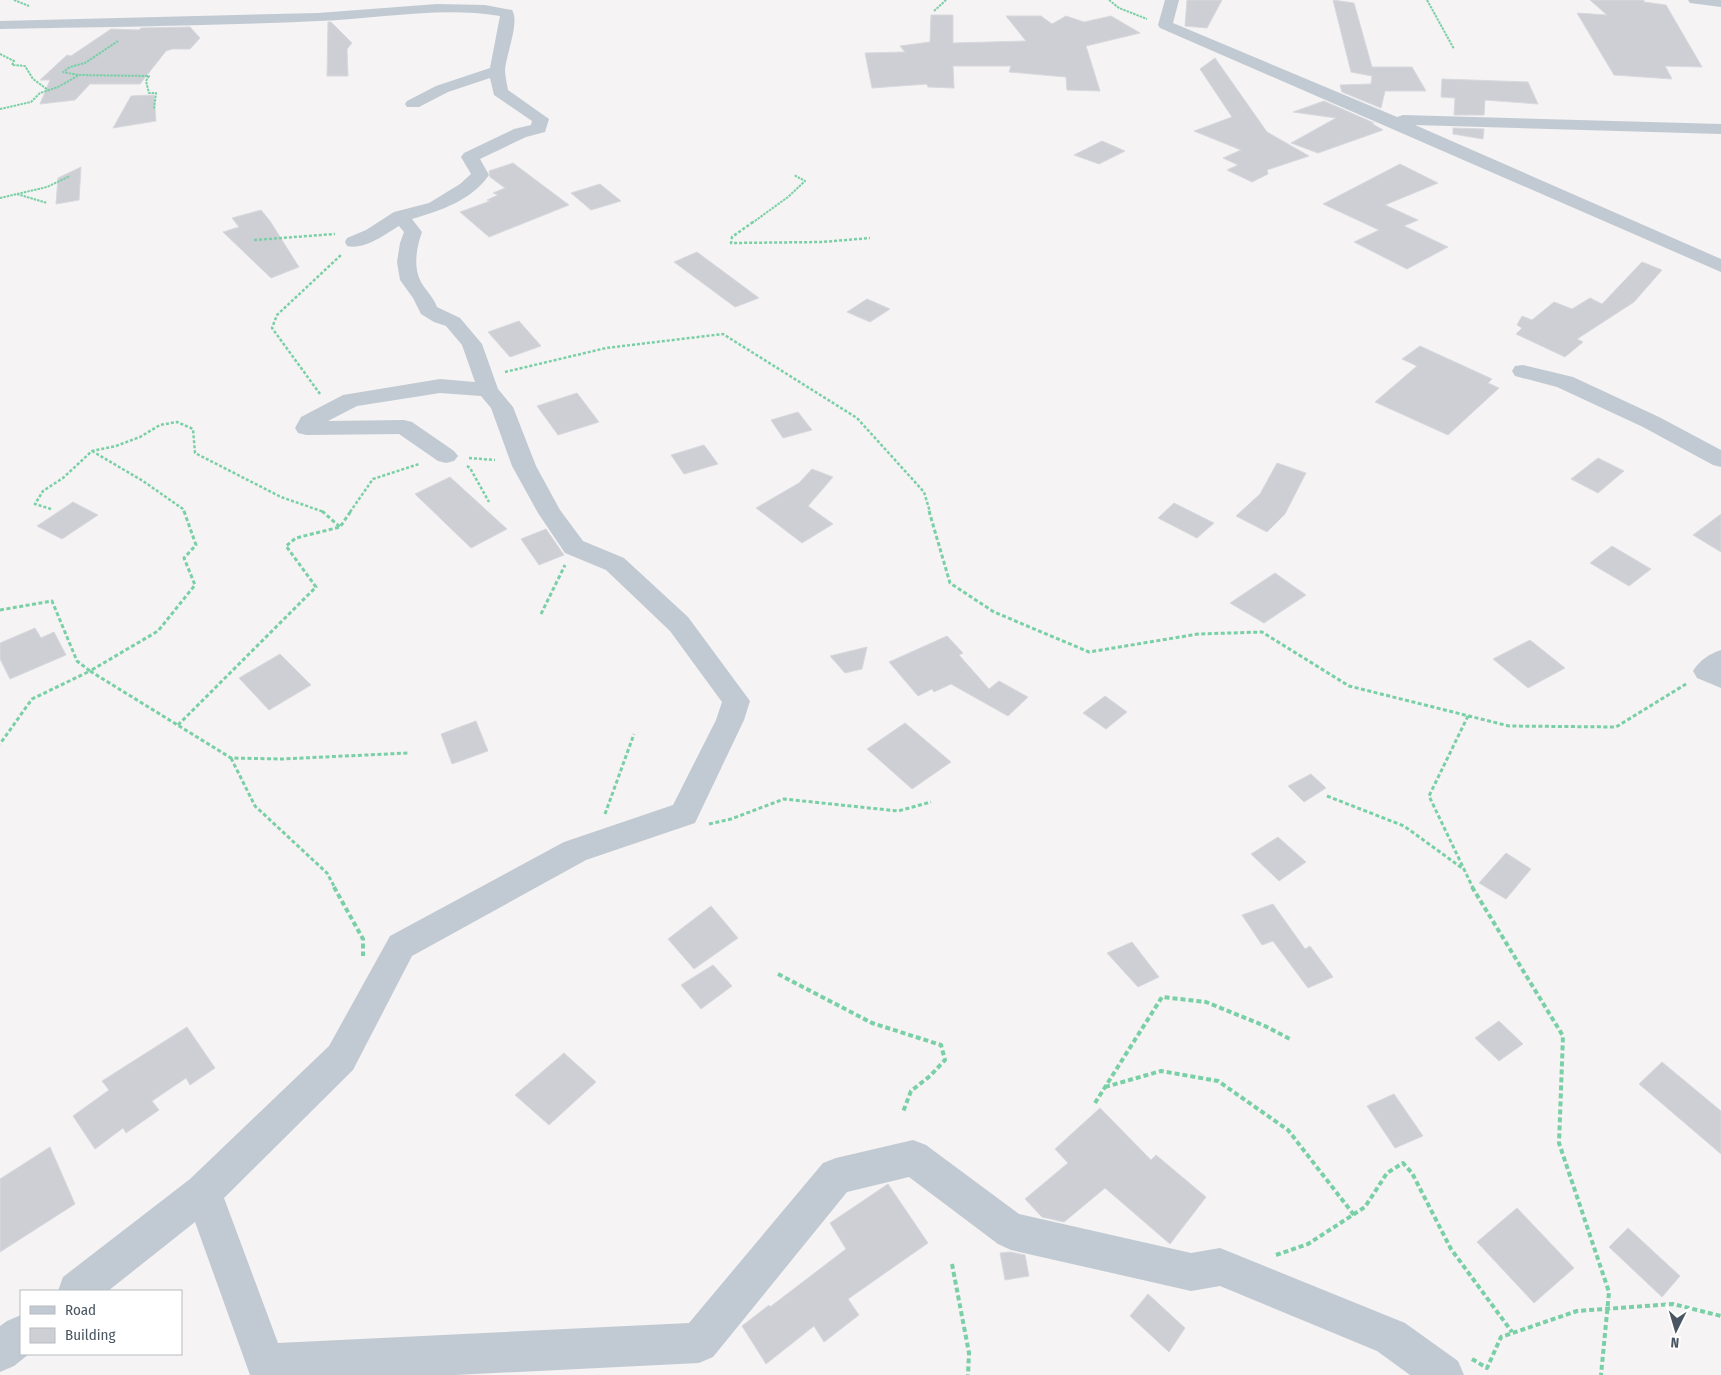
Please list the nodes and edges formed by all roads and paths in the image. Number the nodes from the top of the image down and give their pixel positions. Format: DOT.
graph roads {
  1 [pos="946,0"];
  2 [pos="1108,0"];
  3 [pos="1172,0"];
  4 [pos="1428,0"];
  5 [pos="1695,0"];
  6 [pos="1721,3"];
  7 [pos="934,11"];
  8 [pos="0,24"];
  9 [pos="1164,25"];
  10 [pos="118,41"];
  11 [pos="1454,49"];
  12 [pos="0,54"];
  13 [pos="497,71"];
  14 [pos="79,76"];
  15 [pos="48,90"];
  16 [pos="413,104"];
  17 [pos="0,109"];
  18 [pos="154,109"];
  19 [pos="1389,120"];
  20 [pos="1721,129"];
  21 [pos="794,175"];
  22 [pos="70,176"];
  23 [pos="17,194"];
  24 [pos="0,198"];
  25 [pos="47,203"];
  26 [pos="401,216"];
  27 [pos="373,234"];
  28 [pos="870,238"];
  29 [pos="254,240"];
  30 [pos="354,242"];
  31 [pos="1721,266"];
  32 [pos="1523,371"];
  33 [pos="485,384"];
  34 [pos="334,409"];
  35 [pos="92,451"];
  36 [pos="446,456"];
  37 [pos="1721,460"];
  38 [pos="523,463"];
  39 [pos="489,502"];
  40 [pos="51,509"];
  41 [pos="340,527"];
  42 [pos="574,547"];
  43 [pos="0,610"];
  44 [pos="541,614"];
  45 [pos="1716,670"];
  46 [pos="90,671"];
  47 [pos="1468,716"];
  48 [pos="178,725"];
  49 [pos="634,734"];
  50 [pos="0,744"];
  51 [pos="408,753"];
  52 [pos="231,758"];
  53 [pos="1327,796"];
  54 [pos="930,802"];
  55 [pos="703,825"];
  56 [pos="596,844"];
  57 [pos="1462,868"];
  58 [pos="363,958"];
  59 [pos="778,974"];
  60 [pos="1290,1039"];
  61 [pos="1105,1087"];
  62 [pos="1095,1103"];
  63 [pos="903,1112"];
  64 [pos="203,1192"];
  65 [pos="1354,1215"];
  66 [pos="952,1264"];
  67 [pos="1230,1271"];
  68 [pos="78,1290"];
  69 [pos="1607,1309"];
  70 [pos="1721,1316"];
  71 [pos="1512,1332"];
  72 [pos="20,1336"];
  73 [pos="0,1352"];
  74 [pos="1457,1366"];
  75 [pos="968,1375"];
  76 [pos="1601,1375"];
  1 -- 7 [label="path"];
  2 -- 9 [label="path"];
  3 -- 9 [label="street"];
  4 -- 11 [label="path"];
  5 -- 6 [label="street"];
  8 -- 13 [label="street"];
  9 -- 19 [label="street"];
  10 -- 14 [label="path"];
  12 -- 15 [label="path"];
  13 -- 16 [label="street"];
  13 -- 26 [label="street"];
  14 -- 15 [label="path"];
  14 -- 18 [label="path"];
  15 -- 17 [label="path"];
  19 -- 20 [label="street"];
  19 -- 31 [label="street"];
  21 -- 28 [label="path"];
  22 -- 23 [label="path"];
  23 -- 24 [label="path"];
  23 -- 25 [label="path"];
  26 -- 27 [label="street"];
  26 -- 33 [label="street"];
  27 -- 29 [label="path"];
  27 -- 30 [label="street"];
  30 -- 34 [label="path"];
  32 -- 37 [label="street"];
  33 -- 34 [label="street"];
  33 -- 38 [label="street"];
  33 -- 47 [label="path"];
  34 -- 36 [label="street"];
  35 -- 40 [label="path"];
  35 -- 41 [label="path"];
  35 -- 46 [label="path"];
  36 -- 38 [label="path"];
  36 -- 39 [label="path"];
  36 -- 41 [label="path"];
  38 -- 42 [label="street"];
  41 -- 48 [label="path"];
  42 -- 44 [label="path"];
  42 -- 56 [label="street"];
  43 -- 46 [label="path"];
  45 -- 47 [label="path"];
  46 -- 48 [label="path"];
  46 -- 50 [label="path"];
  47 -- 57 [label="path"];
  48 -- 52 [label="path"];
  49 -- 56 [label="path"];
  51 -- 52 [label="path"];
  52 -- 58 [label="path"];
  53 -- 57 [label="path"];
  54 -- 55 [label="path"];
  56 -- 64 [label="street"];
  57 -- 69 [label="path"];
  59 -- 63 [label="path"];
  60 -- 61 [label="path"];
  61 -- 62 [label="path"];
  61 -- 65 [label="path"];
  64 -- 67 [label="street"];
  64 -- 68 [label="street"];
  65 -- 67 [label="path"];
  65 -- 71 [label="path"];
  66 -- 75 [label="path"];
  67 -- 74 [label="street"];
  69 -- 70 [label="path"];
  69 -- 71 [label="path"];
  69 -- 76 [label="path"];
  71 -- 74 [label="path"];
  72 -- 73 [label="street"];
}
